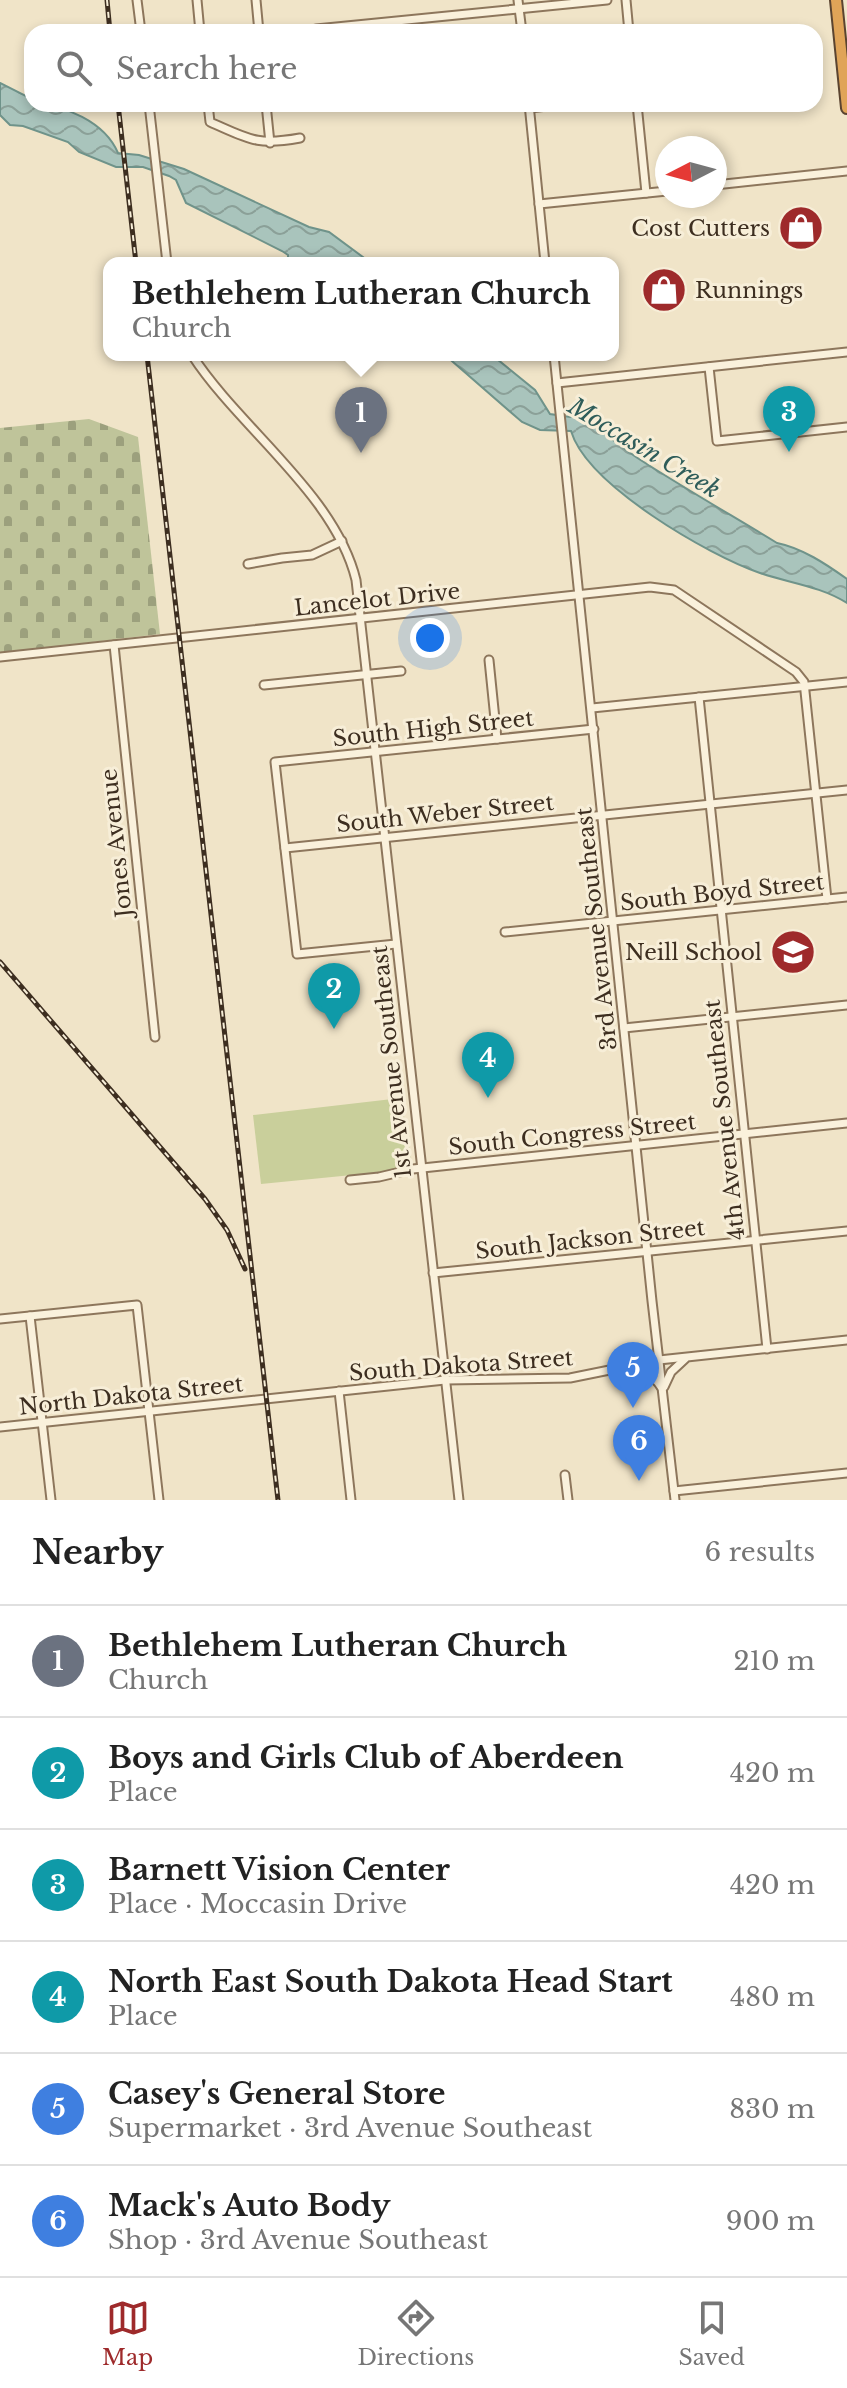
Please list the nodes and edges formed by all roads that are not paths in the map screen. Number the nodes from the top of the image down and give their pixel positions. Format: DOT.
graph roads {
  1 [pos="137,0"];
  2 [pos="197,0"];
  3 [pos="256,0"];
  4 [pos="607,0"];
  5 [pos="626,0"];
  6 [pos="836,0"];
  7 [pos="518,4"];
  8 [pos="842,18"];
  9 [pos="140,24"];
  10 [pos="199,24"];
  11 [pos="258,24"];
  12 [pos="356,24"];
  13 [pos="521,24"];
  14 [pos="628,24"];
  15 [pos="847,108"];
  16 [pos="150,112"];
  17 [pos="209,112"];
  18 [pos="267,112"];
  19 [pos="530,112"];
  20 [pos="638,112"];
  21 [pos="300,138"];
  22 [pos="270,143"];
  23 [pos="847,171"];
  24 [pos="727,184"];
  25 [pos="655,192"];
  26 [pos="646,193"];
  27 [pos="539,204"];
  28 [pos="166,257"];
  29 [pos="544,257"];
  30 [pos="847,352"];
  31 [pos="196,361"];
  32 [pos="555,361"];
  33 [pos="709,367"];
  34 [pos="557,383"];
  35 [pos="847,427"];
  36 [pos="342,541"];
  37 [pos="248,564"];
  38 [pos="580,595"];
  39 [pos="362,619"];
  40 [pos="114,645"];
  41 [pos="0,657"];
  42 [pos="489,660"];
  43 [pos="401,671"];
  44 [pos="368,674"];
  45 [pos="847,682"];
  46 [pos="264,685"];
  47 [pos="805,686"];
  48 [pos="699,697"];
  49 [pos="592,708"];
  50 [pos="594,729"];
  51 [pos="497,739"];
  52 [pos="376,751"];
  53 [pos="847,790"];
  54 [pos="817,793"];
  55 [pos="710,804"];
  56 [pos="603,815"];
  57 [pos="385,837"];
  58 [pos="285,848"];
  59 [pos="847,897"];
  60 [pos="827,899"];
  61 [pos="720,910"];
  62 [pos="614,921"];
  63 [pos="505,932"];
  64 [pos="396,944"];
  65 [pos="847,1005"];
  66 [pos="731,1017"];
  67 [pos="624,1028"];
  68 [pos="155,1037"];
  69 [pos="847,1123"];
  70 [pos="744,1134"];
  71 [pos="636,1145"];
  72 [pos="421,1168"];
  73 [pos="350,1180"];
  74 [pos="847,1231"];
  75 [pos="754,1240"];
  76 [pos="647,1252"];
  77 [pos="433,1273"];
  78 [pos="30,1316"];
  79 [pos="0,1319"];
  80 [pos="847,1340"];
  81 [pos="767,1349"];
  82 [pos="688,1357"];
  83 [pos="659,1360"];
  84 [pos="623,1367"];
  85 [pos="445,1380"];
  86 [pos="339,1391"];
  87 [pos="663,1393"];
  88 [pos="267,1399"];
  89 [pos="149,1411"];
  90 [pos="42,1423"];
  91 [pos="0,1427"];
  92 [pos="847,1473"];
  93 [pos="565,1475"];
  94 [pos="674,1495"];
  95 [pos="51,1500"];
  96 [pos="159,1500"];
  97 [pos="351,1500"];
  98 [pos="459,1500"];
  99 [pos="568,1500"];
  1 -- 9 [label="street"];
  2 -- 10 [label="street"];
  3 -- 11 [label="street"];
  4 -- 7 [label="street"];
  5 -- 14 [label="street"];
  6 -- 8 [label="highway"];
  7 -- 12 [label="street"];
  7 -- 13 [label="street"];
  8 -- 15 [label="highway"];
  16 -- 28 [label="street"];
  17 -- 22 [label="street"];
  18 -- 22 [label="street"];
  19 -- 27 [label="street"];
  20 -- 26 [label="street"];
  21 -- 22 [label="street"];
  23 -- 24 [label="street"];
  25 -- 26 [label="street"];
  26 -- 27 [label="street"];
  27 -- 29 [label="street"];
  30 -- 33 [label="street"];
  31 -- 36 [label="street, 1st Avenue Southeast"];
  32 -- 34 [label="street, 3rd Avenue Southeast"];
  33 -- 34 [label="street"];
  33 -- 35 [label="street"];
  34 -- 38 [label="street, 3rd Avenue Southeast"];
  36 -- 37 [label="street"];
  36 -- 39 [label="street, 1st Avenue Southeast"];
  38 -- 39 [label="street, Lancelot Drive"];
  38 -- 47 [label="street, Lancelot Drive"];
  38 -- 49 [label="street, 3rd Avenue Southeast"];
  39 -- 40 [label="street, Lancelot Drive"];
  39 -- 44 [label="street, 1st Avenue Southeast"];
  40 -- 41 [label="street, Lancelot Drive"];
  40 -- 68 [label="street, Jones Avenue"];
  42 -- 51 [label="street"];
  43 -- 44 [label="street"];
  44 -- 46 [label="street"];
  44 -- 52 [label="street, 1st Avenue Southeast"];
  45 -- 47 [label="street"];
  47 -- 48 [label="street"];
  47 -- 54 [label="street"];
  48 -- 49 [label="street"];
  48 -- 55 [label="street, 4th Avenue Southeast"];
  49 -- 50 [label="street, 3rd Avenue Southeast"];
  50 -- 51 [label="street, South High Street"];
  50 -- 56 [label="street, 3rd Avenue Southeast"];
  51 -- 52 [label="street, South High Street"];
  52 -- 57 [label="street, 1st Avenue Southeast"];
  52 -- 58 [label="street, South High Street"];
  53 -- 54 [label="street, South Weber Street"];
  54 -- 55 [label="street, South Weber Street"];
  54 -- 60 [label="street"];
  55 -- 56 [label="street, South Weber Street"];
  55 -- 61 [label="street, 4th Avenue Southeast"];
  56 -- 57 [label="street, South Weber Street"];
  56 -- 62 [label="street, 3rd Avenue Southeast"];
  57 -- 58 [label="street, South Weber Street"];
  57 -- 64 [label="street, 1st Avenue Southeast"];
  58 -- 64 [label="street"];
  59 -- 60 [label="street, South Boyd Street"];
  60 -- 61 [label="street, South Boyd Street"];
  61 -- 62 [label="street, South Boyd Street"];
  61 -- 66 [label="street, 4th Avenue Southeast"];
  62 -- 63 [label="street, South Boyd Street"];
  62 -- 67 [label="street, 3rd Avenue Southeast"];
  64 -- 72 [label="street, 1st Avenue Southeast"];
  65 -- 66 [label="street"];
  66 -- 67 [label="street"];
  66 -- 70 [label="street, 4th Avenue Southeast"];
  67 -- 71 [label="street, 3rd Avenue Southeast"];
  69 -- 70 [label="street, South Congress Street"];
  70 -- 71 [label="street, South Congress Street"];
  70 -- 75 [label="street, 4th Avenue Southeast"];
  71 -- 72 [label="street, South Congress Street"];
  71 -- 76 [label="street, 3rd Avenue Southeast"];
  72 -- 73 [label="street, South Congress Street"];
  72 -- 77 [label="street, 1st Avenue Southeast"];
  74 -- 75 [label="street, South Jackson Street"];
  75 -- 76 [label="street, South Jackson Street"];
  75 -- 81 [label="street, 4th Avenue Southeast"];
  76 -- 77 [label="street, South Jackson Street"];
  76 -- 83 [label="street, 3rd Avenue Southeast"];
  77 -- 85 [label="street, 1st Avenue Southeast"];
  78 -- 79 [label="street"];
  78 -- 89 [label="street"];
  78 -- 90 [label="street"];
  80 -- 81 [label="street, South Dakota Street"];
  81 -- 82 [label="street, South Dakota Street"];
  82 -- 83 [label="street, South Dakota Street"];
  82 -- 87 [label="street"];
  83 -- 84 [label="street, South Dakota Street"];
  83 -- 87 [label="street, 3rd Avenue Southeast"];
  84 -- 85 [label="street, South Dakota Street"];
  84 -- 87 [label="street"];
  85 -- 86 [label="street, South Dakota Street"];
  85 -- 98 [label="street, 1st Avenue Southeast"];
  86 -- 88 [label="street, South Dakota Street"];
  86 -- 97 [label="street"];
  87 -- 94 [label="street, 3rd Avenue Southeast"];
  88 -- 89 [label="street, North Dakota Street"];
  89 -- 90 [label="street, North Dakota Street"];
  89 -- 96 [label="street"];
  90 -- 91 [label="street, North Dakota Street"];
  90 -- 95 [label="street"];
  92 -- 94 [label="street"];
  93 -- 99 [label="street"];
}
